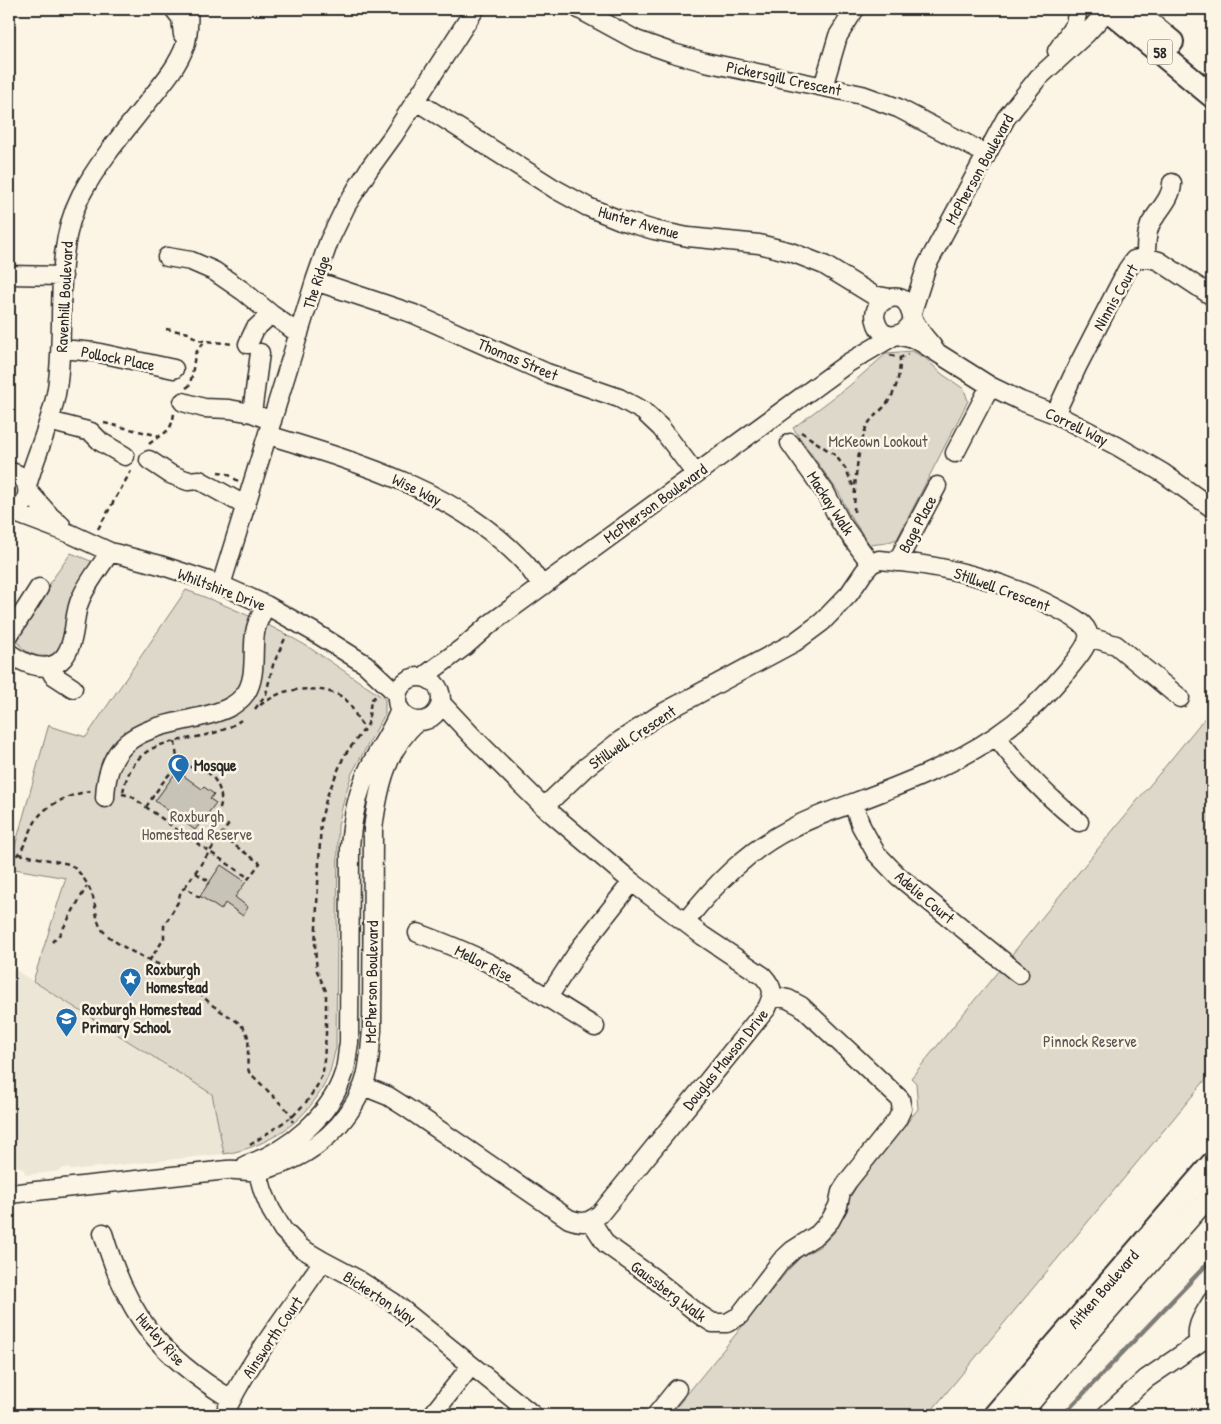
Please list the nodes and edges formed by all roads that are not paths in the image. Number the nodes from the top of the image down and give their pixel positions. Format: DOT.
graph roads {
  1 [pos="174,9"];
  2 [pos="188,9"];
  3 [pos="475,9"];
  4 [pos="579,9"];
  5 [pos="855,9"];
  6 [pos="1078,9"];
  7 [pos="1108,9"];
  8 [pos="1132,9"];
  9 [pos="1087,33"];
  10 [pos="185,45"];
  11 [pos="1212,76"];
  12 [pos="1038,78"];
  13 [pos="823,86"];
  14 [pos="1212,96"];
  15 [pos="416,101"];
  16 [pos="1212,101"];
  17 [pos="986,154"];
  18 [pos="1172,183"];
  19 [pos="167,257"];
  20 [pos="1146,257"];
  21 [pos="927,265"];
  22 [pos="9,275"];
  23 [pos="62,276"];
  24 [pos="315,281"];
  25 [pos="853,283"];
  26 [pos="1212,296"];
  27 [pos="893,298"];
  28 [pos="270,314"];
  29 [pos="912,315"];
  30 [pos="875,316"];
  31 [pos="299,334"];
  32 [pos="896,335"];
  33 [pos="62,349"];
  34 [pos="938,353"];
  35 [pos="848,364"];
  36 [pos="174,369"];
  37 [pos="990,386"];
  38 [pos="181,399"];
  39 [pos="252,413"];
  40 [pos="1054,414"];
  41 [pos="47,427"];
  42 [pos="270,428"];
  43 [pos="794,437"];
  44 [pos="148,453"];
  45 [pos="955,453"];
  46 [pos="128,462"];
  47 [pos="9,471"];
  48 [pos="695,474"];
  49 [pos="937,486"];
  50 [pos="28,488"];
  51 [pos="246,506"];
  52 [pos="1212,508"];
  53 [pos="11,512"];
  54 [pos="71,534"];
  55 [pos="110,552"];
  56 [pos="897,562"];
  57 [pos="871,564"];
  58 [pos="221,585"];
  59 [pos="542,586"];
  60 [pos="39,588"];
  61 [pos="266,604"];
  62 [pos="9,635"];
  63 [pos="1089,637"];
  64 [pos="465,646"];
  65 [pos="9,653"];
  66 [pos="49,667"];
  67 [pos="73,688"];
  68 [pos="403,689"];
  69 [pos="1180,698"];
  70 [pos="433,708"];
  71 [pos="996,736"];
  72 [pos="105,794"];
  73 [pos="853,803"];
  74 [pos="544,806"];
  75 [pos="1079,822"];
  76 [pos="632,882"];
  77 [pos="686,921"];
  78 [pos="418,933"];
  79 [pos="1019,974"];
  80 [pos="773,996"];
  81 [pos="548,997"];
  82 [pos="595,1027"];
  83 [pos="363,1086"];
  84 [pos="254,1160"];
  85 [pos="1212,1164"];
  86 [pos="9,1194"];
  87 [pos="1212,1194"];
  88 [pos="591,1221"];
  89 [pos="102,1233"];
  90 [pos="323,1261"];
  91 [pos="1212,1300"];
  92 [pos="1206,1338"];
  93 [pos="471,1366"];
  94 [pos="677,1389"];
  95 [pos="228,1407"];
  96 [pos="432,1415"];
  97 [pos="533,1415"];
  98 [pos="656,1415"];
  99 [pos="995,1415"];
  100 [pos="1021,1415"];
  101 [pos="1106,1415"];
  1 -- 10 [label="street"];
  2 -- 10 [label="street, Ravenhill Boulevard"];
  3 -- 15 [label="street, The Ridge"];
  4 -- 13 [label="street, Pickersgill Crescent"];
  5 -- 13 [label="street"];
  6 -- 12 [label="street, McPherson Boulevard"];
  7 -- 9 [label="street, McPherson Boulevard"];
  7 -- 14 [label="main road, 58"];
  8 -- 11 [label="main road, 58"];
  9 -- 12 [label="street, McPherson Boulevard"];
  9 -- 16 [label="street, McPherson Boulevard"];
  10 -- 23 [label="street, Ravenhill Boulevard"];
  12 -- 17 [label="street, McPherson Boulevard"];
  13 -- 17 [label="street, Pickersgill Crescent"];
  15 -- 24 [label="street, The Ridge"];
  15 -- 25 [label="street, Hunter Avenue"];
  17 -- 21 [label="street, McPherson Boulevard"];
  18 -- 20 [label="street"];
  19 -- 28 [label="street"];
  20 -- 26 [label="street, Ninnis Court"];
  20 -- 40 [label="street, Ninnis Court"];
  21 -- 27 [label="street, McPherson Boulevard"];
  21 -- 29 [label="street, McPherson Boulevard"];
  22 -- 23 [label="street"];
  23 -- 33 [label="street, Ravenhill Boulevard"];
  24 -- 31 [label="street, The Ridge"];
  24 -- 48 [label="street, Thomas Street"];
  25 -- 27 [label="street, Hunter Avenue"];
  25 -- 30 [label="street, Hunter Avenue"];
  27 -- 29 [label="street"];
  27 -- 30 [label="street"];
  28 -- 31 [label="street"];
  28 -- 39 [label="street"];
  29 -- 32 [label="street"];
  29 -- 34 [label="street, Correll Way"];
  30 -- 32 [label="street"];
  30 -- 35 [label="street, McPherson Boulevard"];
  31 -- 42 [label="street, The Ridge"];
  32 -- 34 [label="street, Correll Way"];
  32 -- 35 [label="street, McPherson Boulevard"];
  33 -- 36 [label="street, Pollock Place"];
  33 -- 41 [label="street, Ravenhill Boulevard"];
  34 -- 37 [label="street, Correll Way"];
  35 -- 48 [label="street, McPherson Boulevard"];
  37 -- 40 [label="street, Correll Way"];
  37 -- 45 [label="street"];
  38 -- 39 [label="street, Wise Way"];
  39 -- 42 [label="street, Wise Way"];
  40 -- 52 [label="street, Correll Way"];
  41 -- 46 [label="street"];
  41 -- 47 [label="street, Ravenhill Boulevard"];
  41 -- 50 [label="street, Ravenhill Boulevard"];
  42 -- 51 [label="street, The Ridge"];
  42 -- 59 [label="street, Wise Way"];
  43 -- 57 [label="street, Mackay Walk"];
  44 -- 51 [label="street"];
  47 -- 50 [label="street, Whiltshire Drive"];
  48 -- 59 [label="street, McPherson Boulevard"];
  49 -- 56 [label="street, Bage Place"];
  50 -- 53 [label="street, Ravenhill Boulevard"];
  50 -- 54 [label="street, Whiltshire Drive"];
  51 -- 58 [label="street, The Ridge"];
  53 -- 54 [label="street, Whiltshire Drive"];
  54 -- 55 [label="street, Whiltshire Drive"];
  55 -- 58 [label="street, Whiltshire Drive"];
  55 -- 66 [label="street"];
  56 -- 57 [label="street, Stillwell Crescent"];
  56 -- 63 [label="street, Stillwell Crescent"];
  57 -- 74 [label="street, Stillwell Crescent"];
  58 -- 61 [label="street, Whiltshire Drive"];
  59 -- 64 [label="street, McPherson Boulevard"];
  60 -- 62 [label="street"];
  61 -- 68 [label="street, Whiltshire Drive"];
  61 -- 72 [label="street"];
  63 -- 69 [label="street"];
  63 -- 71 [label="street"];
  64 -- 68 [label="street, McPherson Boulevard"];
  64 -- 70 [label="street, McPherson Boulevard"];
  65 -- 66 [label="street"];
  66 -- 67 [label="street"];
  68 -- 70 [label="street"];
  68 -- 70 [label="street"];
  68 -- 84 [label="street, McPherson Boulevard"];
  70 -- 74 [label="street, Douglas Mawson Drive"];
  70 -- 83 [label="street, McPherson Boulevard"];
  71 -- 73 [label="street"];
  71 -- 75 [label="street"];
  73 -- 77 [label="street"];
  73 -- 79 [label="street, Adelie Court"];
  74 -- 76 [label="street, Douglas Mawson Drive"];
  76 -- 77 [label="street, Douglas Mawson Drive"];
  76 -- 81 [label="street"];
  77 -- 80 [label="street, Douglas Mawson Drive"];
  78 -- 81 [label="street, Mellor Rise"];
  80 -- 88 [label="street, Douglas Mawson Drive"];
  80 -- 88 [label="street, Gaussberg Walk"];
  81 -- 82 [label="street, Mellor Rise"];
  83 -- 84 [label="street, McPherson Boulevard"];
  83 -- 88 [label="street"];
  84 -- 86 [label="street, McPherson Boulevard"];
  84 -- 90 [label="street, Bickerton Way"];
  85 -- 99 [label="main road, Aitken Boulevard"];
  87 -- 100 [label="street"];
  89 -- 95 [label="street, Hurley Rise"];
  90 -- 93 [label="street, Bickerton Way"];
  90 -- 95 [label="street, Ainsworth Court"];
  91 -- 92 [label="street"];
  92 -- 101 [label="street"];
  93 -- 96 [label="street"];
  93 -- 97 [label="street, Bickerton Way"];
  94 -- 98 [label="street"];
}
